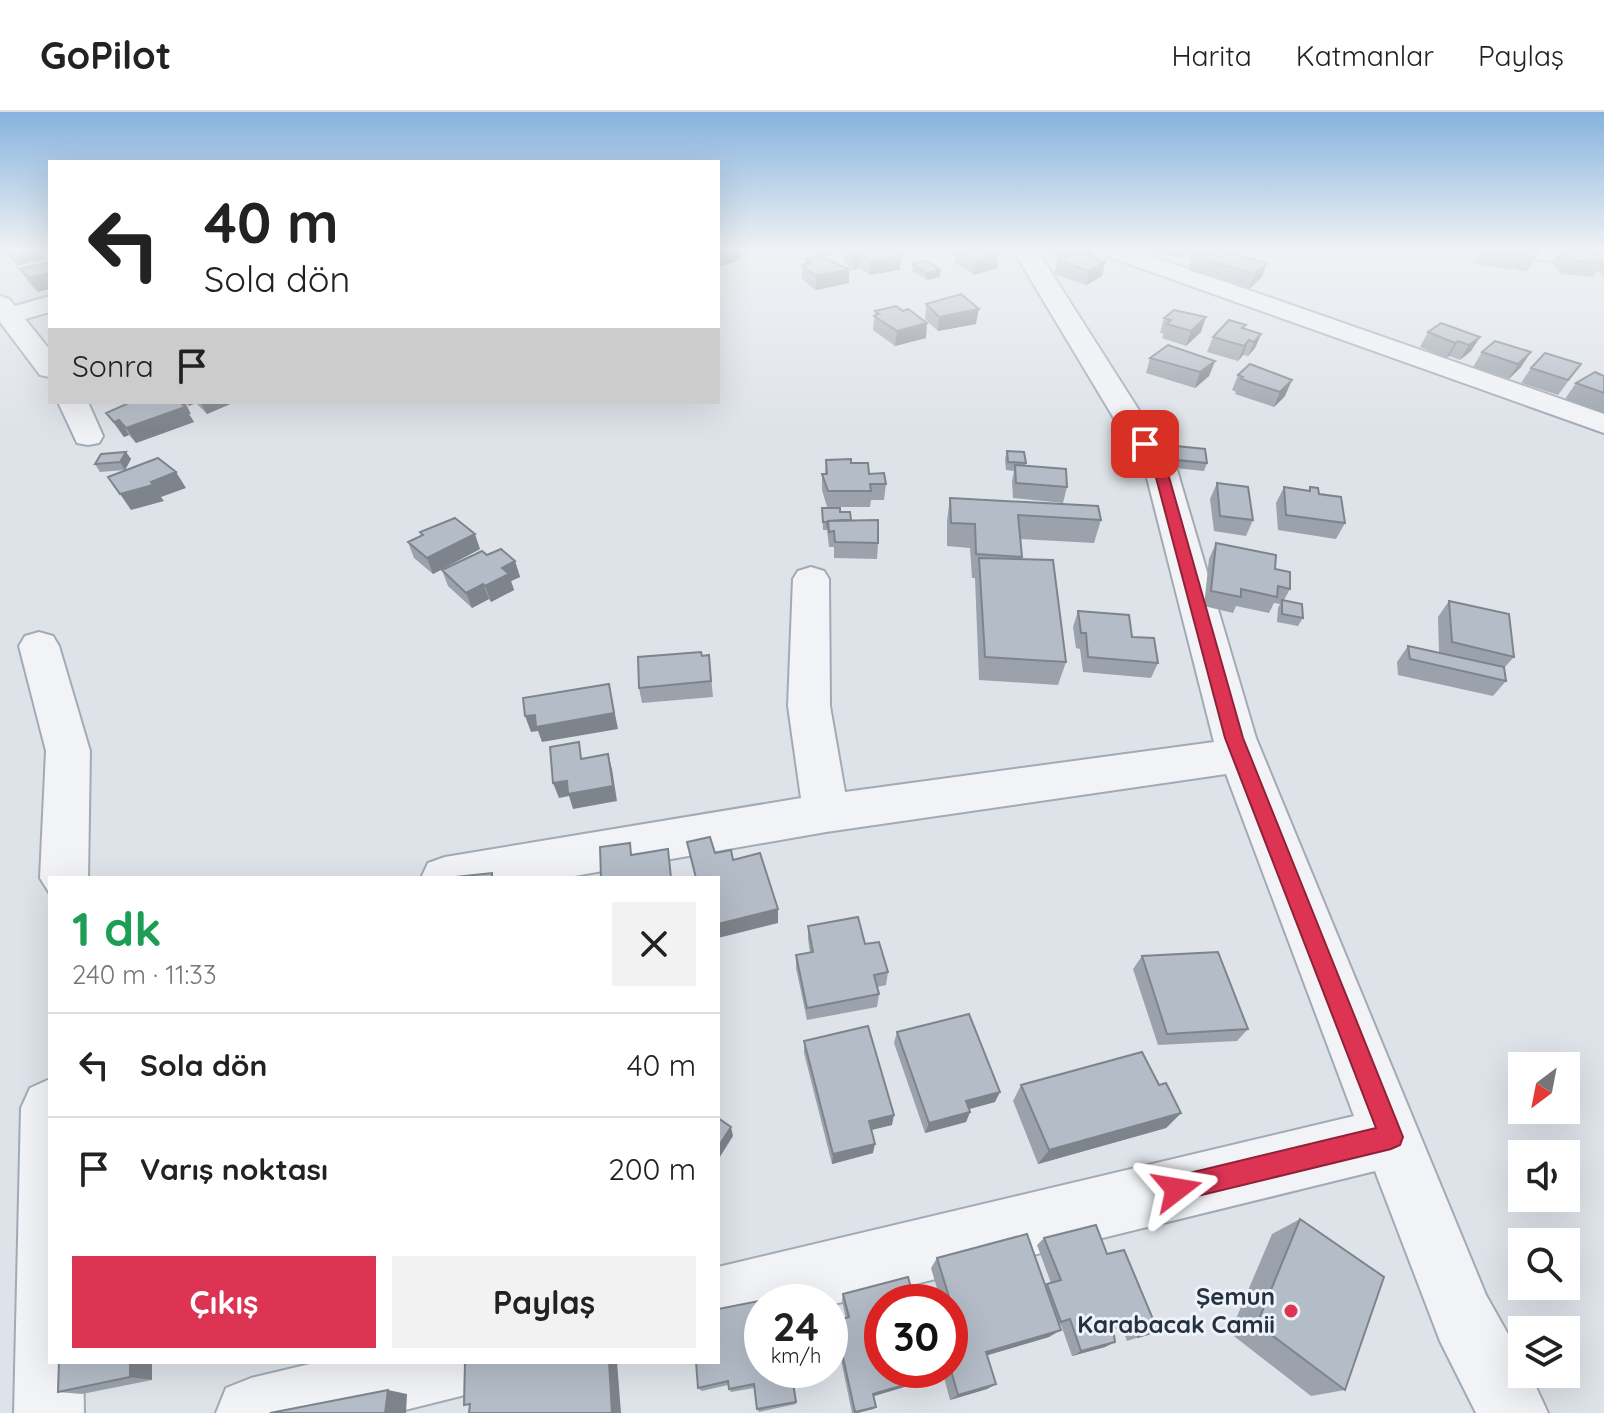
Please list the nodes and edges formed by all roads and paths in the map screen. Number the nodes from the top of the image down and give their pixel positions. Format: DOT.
graph roads {
  1 [pos="6,311"];
  2 [pos="1063,311"];
  3 [pos="1284,311"];
  4 [pos="48,367"];
  5 [pos="74,404"];
  6 [pos="1604,424"];
  7 [pos="88,436"];
  8 [pos="811,579"];
  9 [pos="39,646"];
  10 [pos="1240,755"];
  11 [pos="826,813"];
  12 [pos="64,876"];
  13 [pos="457,876"];
  14 [pos="1391,1137"];
  15 [pos="720,1300"];
  16 [pos="49,1364"];
  17 [pos="453,1364"];
  18 [pos="49,1413"];
  19 [pos="251,1413"];
  20 [pos="1513,1413"];
  1 -- 4 [label="street"];
  2 -- 10 [label="street"];
  3 -- 6 [label="street"];
  5 -- 7 [label="street"];
  8 -- 11 [label="street"];
  9 -- 12 [label="street"];
  10 -- 11 [label="street"];
  10 -- 14 [label="street"];
  11 -- 13 [label="street"];
  14 -- 15 [label="street"];
  14 -- 20 [label="street"];
  16 -- 18 [label="street"];
  17 -- 19 [label="street"];
}
